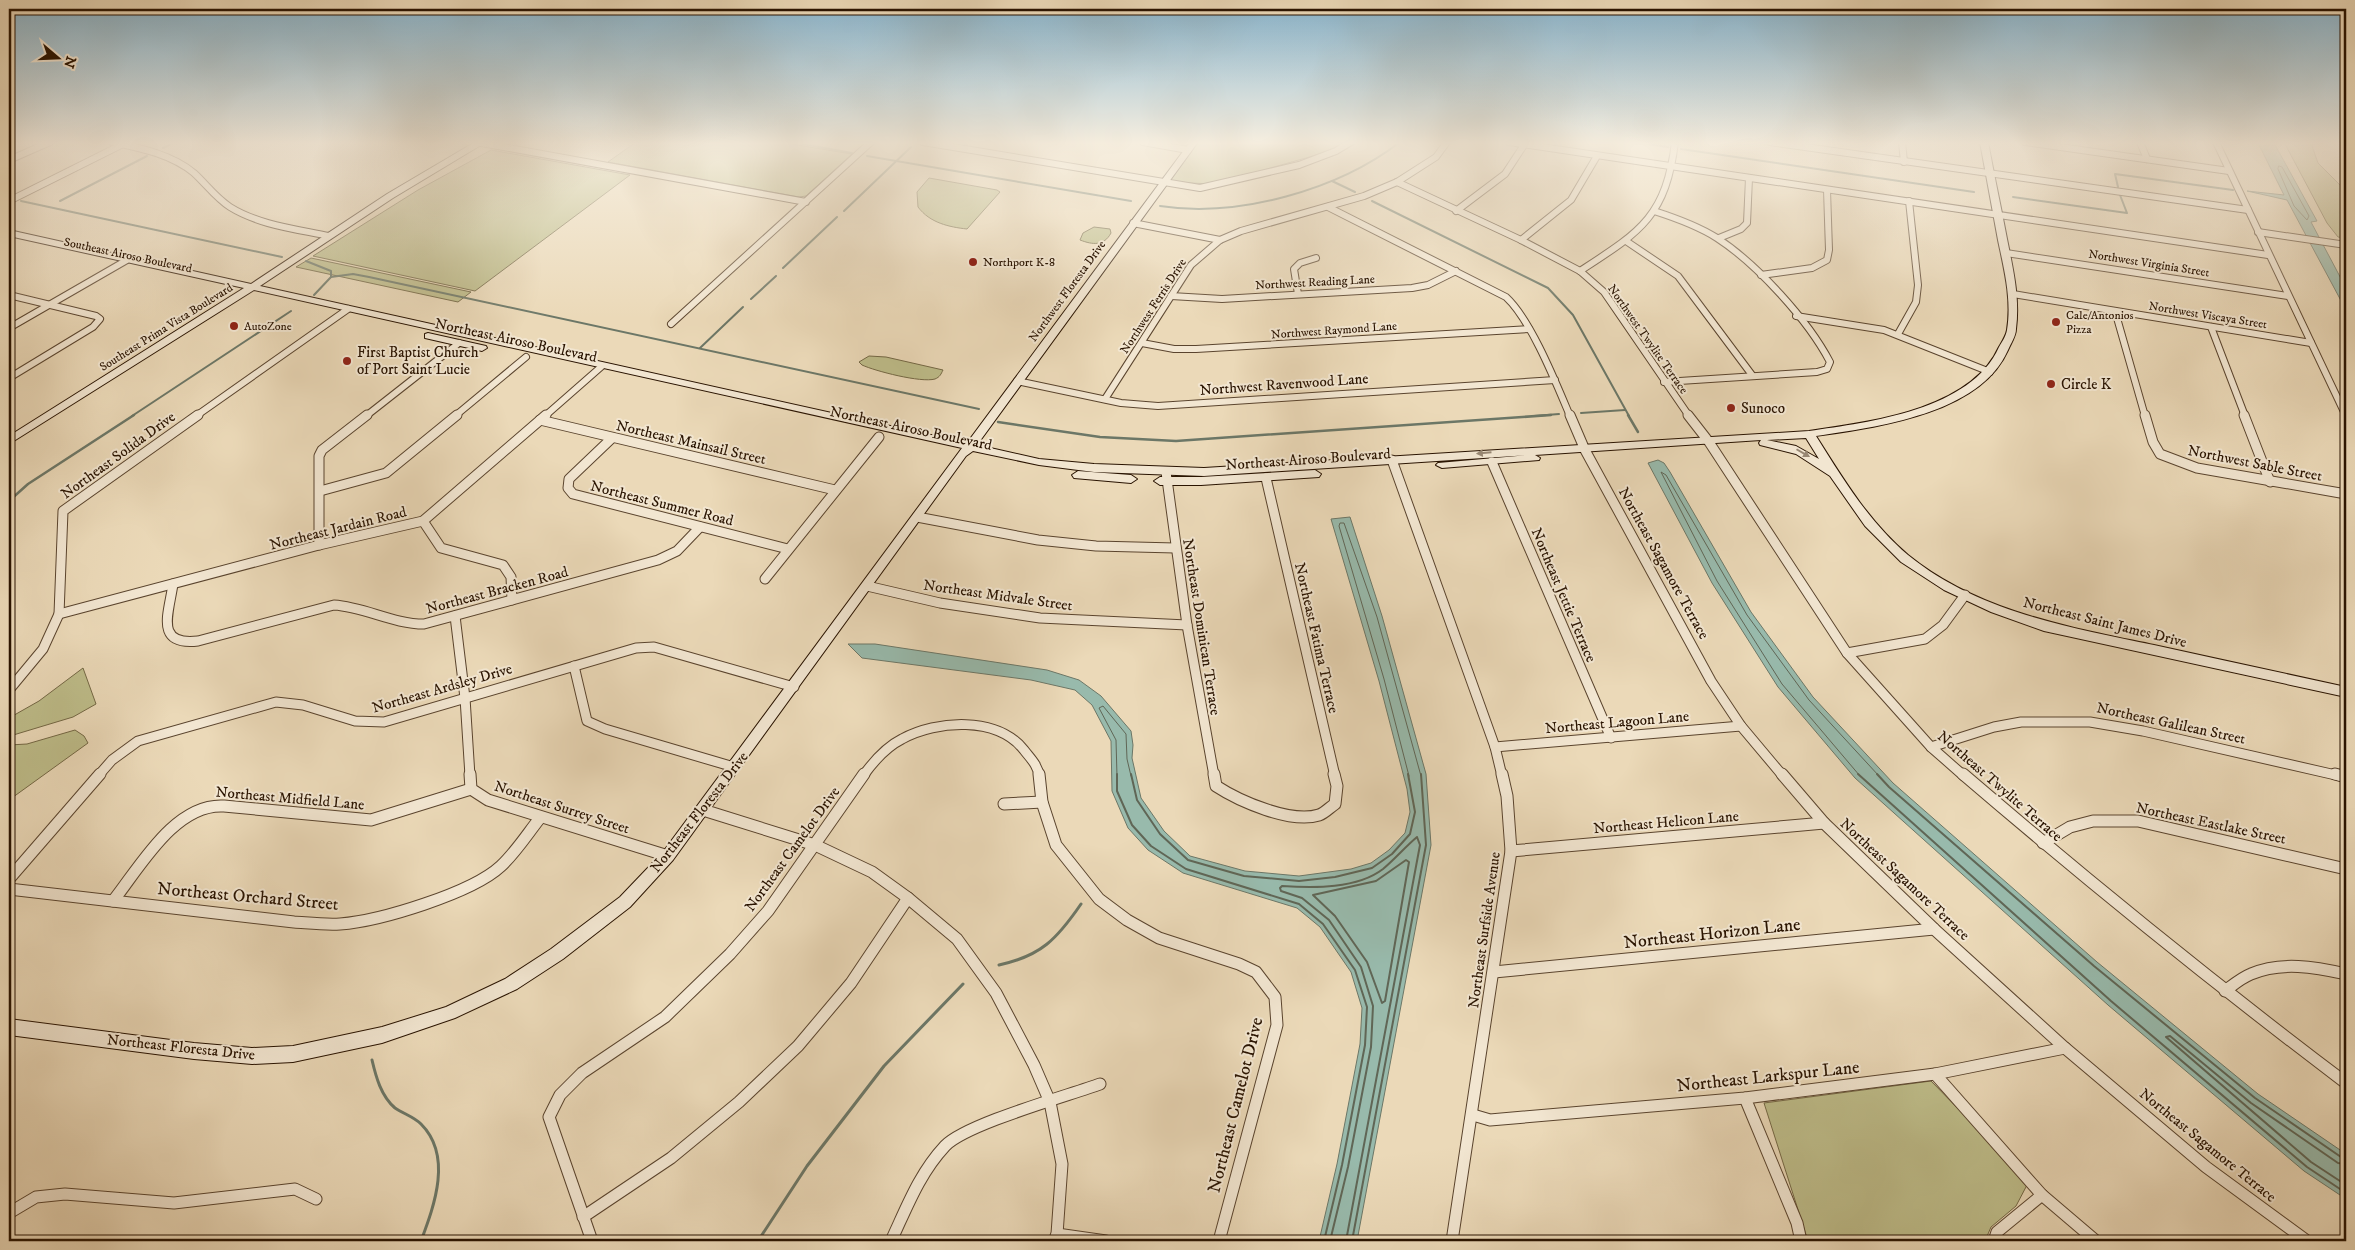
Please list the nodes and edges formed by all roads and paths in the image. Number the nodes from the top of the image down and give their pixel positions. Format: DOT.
graph roads {
  1 [pos="221,200"];
  2 [pos="389,200"];
  3 [pos="797,200"];
  4 [pos="1149,200"];
  5 [pos="1351,200"];
  6 [pos="1434,200"];
  7 [pos="1470,200"];
  8 [pos="1571,200"];
  9 [pos="1660,200"];
  10 [pos="1748,200"];
  11 [pos="1827,200"];
  12 [pos="1898,200"];
  13 [pos="1995,200"];
  14 [pos="2178,200"];
  15 [pos="2243,200"];
  16 [pos="806,202"];
  17 [pos="1909,202"];
  18 [pos="1328,208"];
  19 [pos="2248,210"];
  20 [pos="1456,211"];
  21 [pos="1654,211"];
  22 [pos="1998,214"];
  23 [pos="1133,223"];
  24 [pos="2258,232"];
  25 [pos="9,233"];
  26 [pos="333,234"];
  27 [pos="1718,238"];
  28 [pos="1220,240"];
  29 [pos="1521,240"];
  30 [pos="9,241"];
  31 [pos="43,241"];
  32 [pos="1626,242"];
  33 [pos="2346,245"];
  34 [pos="33,246"];
  35 [pos="2006,253"];
  36 [pos="2268,255"];
  37 [pos="1316,258"];
  38 [pos="127,260"];
  39 [pos="117,265"];
  40 [pos="1456,271"];
  41 [pos="1580,271"];
  42 [pos="1761,275"];
  43 [pos="247,290"];
  44 [pos="1298,294"];
  45 [pos="2013,294"];
  46 [pos="9,295"];
  47 [pos="1171,296"];
  48 [pos="2288,296"];
  49 [pos="49,305"];
  50 [pos="2115,311"];
  51 [pos="344,312"];
  52 [pos="1796,316"];
  53 [pos="671,324"];
  54 [pos="2211,327"];
  55 [pos="9,328"];
  56 [pos="1529,329"];
  57 [pos="1898,334"];
  58 [pos="459,343"];
  59 [pos="1142,343"];
  60 [pos="2311,343"];
  61 [pos="526,357"];
  62 [pos="598,369"];
  63 [pos="1990,372"];
  64 [pos="1752,375"];
  65 [pos="9,378"];
  66 [pos="1555,380"];
  67 [pos="1017,381"];
  68 [pos="1664,382"];
  69 [pos="1105,399"];
  70 [pos="2346,416"];
  71 [pos="540,420"];
  72 [pos="1809,434"];
  73 [pos="880,437"];
  74 [pos="612,438"];
  75 [pos="1739,440"];
  76 [pos="9,441"];
  77 [pos="1709,442"];
  78 [pos="1585,450"];
  79 [pos="965,451"];
  80 [pos="2160,454"];
  81 [pos="1492,462"];
  82 [pos="1393,464"];
  83 [pos="1166,477"];
  84 [pos="1266,478"];
  85 [pos="1838,480"];
  86 [pos="2270,482"];
  87 [pos="835,490"];
  88 [pos="320,491"];
  89 [pos="2346,494"];
  90 [pos="917,517"];
  91 [pos="423,521"];
  92 [pos="700,526"];
  93 [pos="319,545"];
  94 [pos="1175,548"];
  95 [pos="788,550"];
  96 [pos="765,579"];
  97 [pos="173,584"];
  98 [pos="867,586"];
  99 [pos="1965,595"];
  100 [pos="512,600"];
  101 [pos="58,614"];
  102 [pos="455,616"];
  103 [pos="1187,625"];
  104 [pos="1847,653"];
  105 [pos="574,666"];
  106 [pos="794,687"];
  107 [pos="9,690"];
  108 [pos="2346,692"];
  109 [pos="465,698"];
  110 [pos="1741,726"];
  111 [pos="1611,738"];
  112 [pos="1495,747"];
  113 [pos="1931,747"];
  114 [pos="734,767"];
  115 [pos="2346,777"];
  116 [pos="1216,786"];
  117 [pos="471,789"];
  118 [pos="1042,802"];
  119 [pos="1004,804"];
  120 [pos="703,810"];
  121 [pos="540,818"];
  122 [pos="1824,823"];
  123 [pos="2043,843"];
  124 [pos="815,845"];
  125 [pos="1511,851"];
  126 [pos="668,856"];
  127 [pos="2346,869"];
  128 [pos="9,879"];
  129 [pos="9,889"];
  130 [pos="908,898"];
  131 [pos="114,901"];
  132 [pos="1934,929"];
  133 [pos="1494,972"];
  134 [pos="2346,974"];
  135 [pos="2225,991"];
  136 [pos="9,1027"];
  137 [pos="2065,1048"];
  138 [pos="1935,1074"];
  139 [pos="2346,1083"];
  140 [pos="1100,1084"];
  141 [pos="560,1095"];
  142 [pos="1745,1098"];
  143 [pos="1050,1102"];
  144 [pos="1473,1115"];
  145 [pos="2042,1195"];
  146 [pos="316,1199"];
  147 [pos="9,1213"];
  148 [pos="583,1216"];
  149 [pos="1055,1237"];
  150 [pos="592,1241"];
  151 [pos="891,1241"];
  152 [pos="1106,1241"];
  153 [pos="1219,1241"];
  154 [pos="1452,1241"];
  155 [pos="1801,1241"];
  156 [pos="1994,1241"];
  157 [pos="2096,1241"];
  158 [pos="2307,1241"];
  1 -- 26 [label="street"];
  2 -- 26 [label="main road, Southeast Prima Vista Boulevard"];
  3 -- 16 [label="street"];
  4 -- 23 [label="main road, Northwest Floresta Drive"];
  5 -- 18 [label="street, Northwest Ferris Drive"];
  6 -- 20 [label="street, Northwest Twylite Terrace"];
  7 -- 20 [label="street"];
  8 -- 29 [label="street"];
  9 -- 21 [label="street"];
  10 -- 27 [label="street"];
  11 -- 42 [label="street"];
  12 -- 17 [label="street"];
  13 -- 22 [label="main road"];
  14 -- 19 [label="street"];
  15 -- 19 [label="street"];
  16 -- 53 [label="street"];
  17 -- 22 [label="street"];
  17 -- 57 [label="street"];
  18 -- 28 [label="street, Northwest Ferris Drive"];
  18 -- 40 [label="street, Northeast Sagamore Terrace"];
  19 -- 24 [label="street"];
  20 -- 29 [label="street, Northwest Twylite Terrace"];
  21 -- 27 [label="street"];
  21 -- 32 [label="street"];
  22 -- 35 [label="main road"];
  22 -- 36 [label="street"];
  23 -- 28 [label="street"];
  23 -- 67 [label="main road, Northwest Floresta Drive"];
  24 -- 33 [label="street"];
  24 -- 36 [label="street"];
  25 -- 31 [label="main road, Southeast Airoso Boulevard"];
  26 -- 43 [label="main road, Southeast Prima Vista Boulevard"];
  27 -- 42 [label="street"];
  28 -- 47 [label="street, Northwest Ferris Drive"];
  29 -- 41 [label="street, Northwest Twylite Terrace"];
  30 -- 34 [label="main road, Southeast Airoso Boulevard"];
  31 -- 34 [label="main road"];
  31 -- 38 [label="main road, Southeast Airoso Boulevard"];
  32 -- 41 [label="street"];
  32 -- 64 [label="street"];
  34 -- 39 [label="main road, Southeast Airoso Boulevard"];
  35 -- 45 [label="main road"];
  35 -- 48 [label="street, Northwest Virginia Street"];
  36 -- 48 [label="street"];
  37 -- 44 [label="street"];
  38 -- 39 [label="street"];
  38 -- 43 [label="main road, Southeast Airoso Boulevard"];
  39 -- 43 [label="main road, Southeast Airoso Boulevard"];
  39 -- 49 [label="street"];
  40 -- 44 [label="street, Northwest Reading Lane"];
  40 -- 56 [label="street, Northeast Sagamore Terrace"];
  41 -- 68 [label="street, Northwest Twylite Terrace"];
  42 -- 52 [label="street"];
  43 -- 51 [label="main road, Northeast Airoso Boulevard"];
  43 -- 76 [label="main road, Southeast Prima Vista Boulevard"];
  44 -- 47 [label="street, Northwest Reading Lane"];
  45 -- 50 [label="street, Northwest Viscaya Street"];
  45 -- 63 [label="main road"];
  46 -- 49 [label="street"];
  47 -- 59 [label="street, Northwest Ferris Drive"];
  48 -- 60 [label="street"];
  49 -- 55 [label="street"];
  49 -- 65 [label="street"];
  50 -- 54 [label="street, Northwest Viscaya Street"];
  50 -- 80 [label="street"];
  51 -- 58 [label="main road, Northeast Airoso Boulevard"];
  51 -- 62 [label="main road, Northeast Airoso Boulevard"];
  51 -- 101 [label="street, Northeast Solida Drive"];
  52 -- 57 [label="street"];
  52 -- 64 [label="street"];
  54 -- 60 [label="street, Northwest Viscaya Street"];
  54 -- 86 [label="street"];
  56 -- 59 [label="street, Northwest Raymond Lane"];
  56 -- 66 [label="street, Northeast Sagamore Terrace"];
  57 -- 63 [label="street"];
  58 -- 61 [label="main road, Northeast Airoso Boulevard"];
  58 -- 88 [label="street"];
  59 -- 69 [label="street, Northwest Ferris Drive"];
  60 -- 70 [label="street"];
  61 -- 62 [label="main road, Northeast Airoso Boulevard"];
  61 -- 88 [label="street"];
  62 -- 71 [label="street, Northeast Jardain Road"];
  62 -- 73 [label="main road, Northeast Airoso Boulevard"];
  62 -- 79 [label="main road, Northeast Airoso Boulevard"];
  63 -- 72 [label="main road, Northeast Airoso Boulevard"];
  64 -- 68 [label="street"];
  66 -- 69 [label="street, Northwest Ravenwood Lane"];
  66 -- 78 [label="street, Northeast Sagamore Terrace"];
  67 -- 69 [label="street, Northwest Ravenwood Lane"];
  67 -- 79 [label="main road, Northwest Floresta Drive"];
  68 -- 77 [label="street, Northwest Twylite Terrace"];
  71 -- 74 [label="street, Northeast Mainsail Street"];
  71 -- 91 [label="street, Northeast Jardain Road"];
  72 -- 75 [label="main road, Northeast Airoso Boulevard"];
  72 -- 85 [label="main road, Northeast Saint James Drive"];
  73 -- 79 [label="main road, Northeast Airoso Boulevard"];
  73 -- 87 [label="street"];
  74 -- 87 [label="street, Northeast Mainsail Street"];
  74 -- 92 [label="street, Northeast Summer Road"];
  75 -- 77 [label="main road, Northeast Airoso Boulevard"];
  75 -- 85 [label="main road, one-way"];
  77 -- 78 [label="main road, Northeast Airoso Boulevard"];
  77 -- 104 [label="street, Northeast Twylite Terrace"];
  78 -- 81 [label="main road, Northeast Airoso Boulevard"];
  78 -- 82 [label="main road, Northeast Airoso Boulevard, one-way"];
  78 -- 110 [label="street, Northeast Sagamore Terrace"];
  79 -- 83 [label="main road, Northeast Airoso Boulevard"];
  79 -- 90 [label="main road, Northeast Floresta Drive"];
  80 -- 86 [label="street, Northwest Sable Street"];
  81 -- 82 [label="main road, Northeast Airoso Boulevard"];
  81 -- 111 [label="street, Northeast Jettie Terrace"];
  82 -- 83 [label="main road, Northeast Airoso Boulevard"];
  82 -- 84 [label="main road, Northeast Airoso Boulevard"];
  82 -- 112 [label="street, Northeast Surfside Avenue"];
  83 -- 84 [label="main road, Northeast Airoso Boulevard"];
  83 -- 94 [label="street, Northeast Dominican Terrace"];
  84 -- 116 [label="street, Northeast Fatima Terrace"];
  85 -- 99 [label="main road, Northeast Saint James Drive"];
  86 -- 89 [label="street, Northwest Sable Street"];
  87 -- 95 [label="street"];
  88 -- 93 [label="street"];
  90 -- 94 [label="street"];
  90 -- 98 [label="main road, Northeast Floresta Drive"];
  91 -- 93 [label="street, Northeast Jardain Road"];
  91 -- 100 [label="street"];
  92 -- 95 [label="street, Northeast Summer Road"];
  92 -- 100 [label="street, Northeast Bracken Road"];
  93 -- 97 [label="street, Northeast Jardain Road"];
  94 -- 103 [label="street, Northeast Dominican Terrace"];
  95 -- 96 [label="street"];
  97 -- 101 [label="street, Northeast Jardain Road"];
  97 -- 102 [label="street, Northeast Bracken Road"];
  98 -- 103 [label="street, Northeast Midvale Street"];
  98 -- 106 [label="main road, Northeast Floresta Drive"];
  99 -- 104 [label="street"];
  99 -- 108 [label="main road, Northeast Saint James Drive"];
  100 -- 102 [label="street, Northeast Bracken Road"];
  101 -- 107 [label="street, Northeast Solida Drive"];
  102 -- 109 [label="street, Northeast Surrey Street"];
  103 -- 116 [label="street, Northeast Dominican Terrace"];
  104 -- 113 [label="street, Northeast Twylite Terrace"];
  105 -- 106 [label="street, Northeast Ardsley Drive"];
  105 -- 109 [label="street, Northeast Ardsley Drive"];
  105 -- 114 [label="street"];
  106 -- 114 [label="main road, Northeast Floresta Drive"];
  109 -- 117 [label="street, Northeast Surrey Street"];
  109 -- 128 [label="street, Northeast Ardsley Drive"];
  110 -- 111 [label="street, Northeast Lagoon Lane"];
  110 -- 122 [label="street, Northeast Sagamore Terrace"];
  111 -- 112 [label="street, Northeast Lagoon Lane"];
  112 -- 125 [label="street, Northeast Surfside Avenue"];
  113 -- 115 [label="street, Northeast Galilean Street"];
  113 -- 123 [label="street, Northeast Twylite Terrace"];
  114 -- 120 [label="main road, Northeast Floresta Drive"];
  117 -- 121 [label="street, Northeast Surrey Street"];
  117 -- 131 [label="street, Northeast Midfield Lane"];
  118 -- 119 [label="street"];
  118 -- 124 [label="street, Northeast Camelot Drive"];
  118 -- 153 [label="street, Northeast Camelot Drive"];
  120 -- 124 [label="street"];
  120 -- 126 [label="main road, Northeast Floresta Drive"];
  121 -- 126 [label="street, Northeast Surrey Street"];
  121 -- 131 [label="street, Northeast Orchard Street"];
  122 -- 125 [label="street, Northeast Helicon Lane"];
  122 -- 132 [label="street, Northeast Sagamore Terrace"];
  123 -- 127 [label="street, Northeast Eastlake Street"];
  123 -- 135 [label="street, Northeast Twylite Terrace"];
  124 -- 130 [label="street"];
  124 -- 141 [label="street, Northeast Camelot Drive"];
  125 -- 133 [label="street, Northeast Surfside Avenue"];
  126 -- 136 [label="main road, Northeast Floresta Drive"];
  129 -- 131 [label="street, Northeast Orchard Street"];
  130 -- 143 [label="street"];
  130 -- 148 [label="street"];
  132 -- 133 [label="street, Northeast Horizon Lane"];
  132 -- 137 [label="street, Northeast Sagamore Terrace"];
  133 -- 144 [label="street, Northeast Surfside Avenue"];
  134 -- 135 [label="street"];
  135 -- 139 [label="street, Northeast Twylite Terrace"];
  137 -- 138 [label="street, Northeast Larkspur Lane"];
  137 -- 158 [label="street, Northeast Sagamore Terrace"];
  138 -- 142 [label="street, Northeast Larkspur Lane"];
  138 -- 145 [label="street"];
  140 -- 143 [label="street"];
  141 -- 148 [label="street"];
  142 -- 144 [label="street, Northeast Larkspur Lane"];
  142 -- 155 [label="street"];
  143 -- 149 [label="street"];
  143 -- 151 [label="street"];
  144 -- 154 [label="street, Northeast Surfside Avenue"];
  145 -- 156 [label="street"];
  145 -- 157 [label="street"];
  146 -- 147 [label="street"];
  148 -- 150 [label="street"];
  149 -- 152 [label="street"];
}
